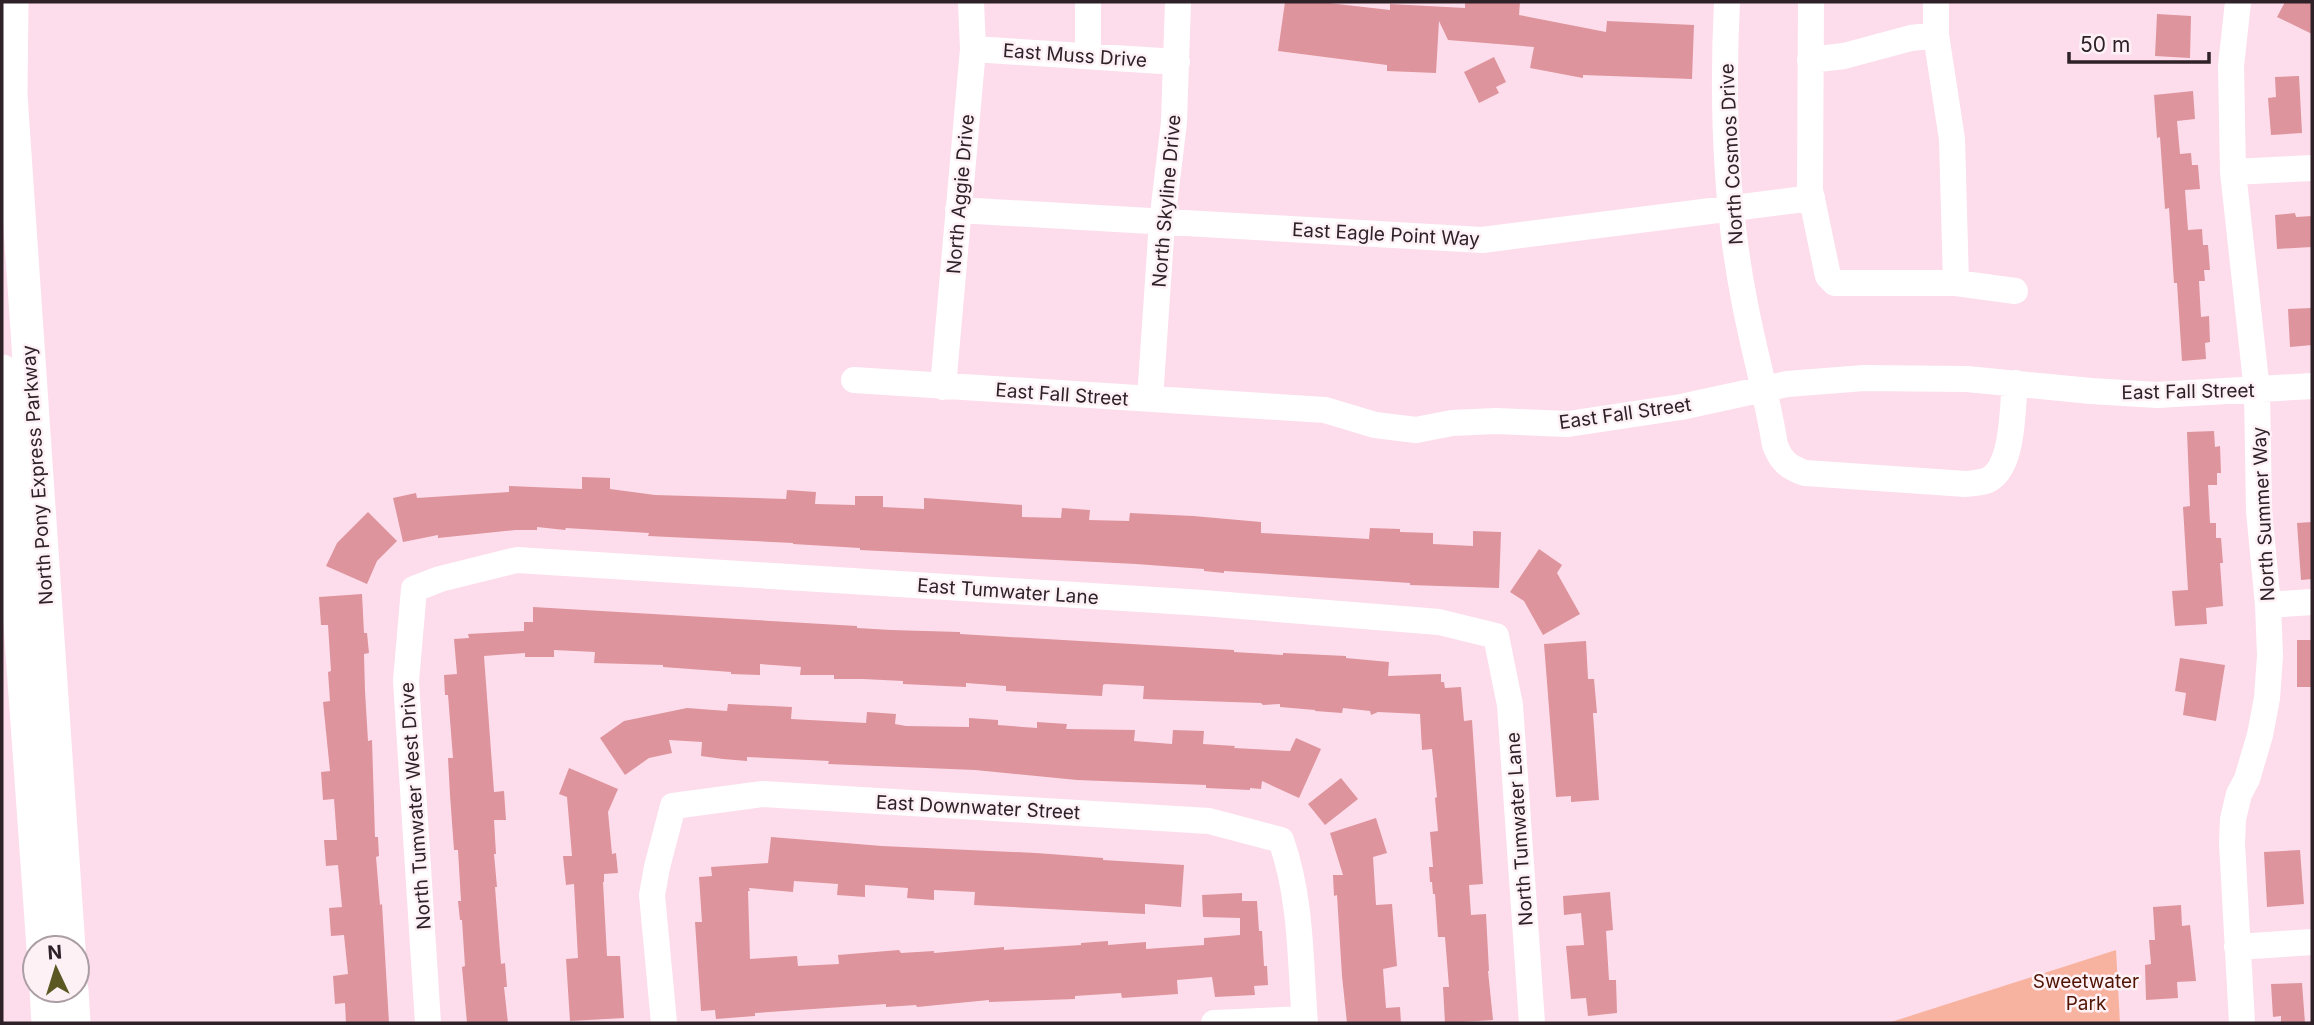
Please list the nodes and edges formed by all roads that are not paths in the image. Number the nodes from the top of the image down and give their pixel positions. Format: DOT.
graph roads {
  1 [pos="12,2"];
  2 [pos="971,2"];
  3 [pos="1088,2"];
  4 [pos="1178,2"];
  5 [pos="1727,2"];
  6 [pos="1811,2"];
  7 [pos="1936,2"];
  8 [pos="2238,2"];
  9 [pos="1936,35"];
  10 [pos="973,49"];
  11 [pos="1088,54"];
  12 [pos="1810,60"];
  13 [pos="1177,62"];
  14 [pos="2312,168"];
  15 [pos="2233,172"];
  16 [pos="1812,198"];
  17 [pos="958,210"];
  18 [pos="1730,210"];
  19 [pos="1162,222"];
  20 [pos="1956,283"];
  21 [pos="2015,291"];
  22 [pos="2,371"];
  23 [pos="854,380"];
  24 [pos="2015,383"];
  25 [pos="2312,386"];
  26 [pos="943,387"];
  27 [pos="1764,387"];
  28 [pos="2257,391"];
  29 [pos="1150,399"];
  30 [pos="21,579"];
  31 [pos="414,589"];
  32 [pos="2312,602"];
  33 [pos="2268,605"];
  34 [pos="1496,636"];
  35 [pos="23,639"];
  36 [pos="42,934"];
  37 [pos="67,934"];
  38 [pos="2312,942"];
  39 [pos="2237,947"];
  40 [pos="47,1004"];
  41 [pos="73,1004"];
  42 [pos="1304,1021"];
  43 [pos="48,1023"];
  44 [pos="74,1023"];
  45 [pos="428,1023"];
  46 [pos="664,1023"];
  47 [pos="1214,1023"];
  48 [pos="1532,1023"];
  49 [pos="2242,1023"];
  1 -- 30 [label="main road, North Pony Express Parkway"];
  2 -- 10 [label="street, North Aggie Drive"];
  3 -- 11 [label="street"];
  4 -- 13 [label="street, North Skyline Drive"];
  5 -- 18 [label="street, North Cosmos Drive"];
  6 -- 12 [label="street"];
  7 -- 9 [label="street"];
  8 -- 15 [label="street, North Summer Way"];
  9 -- 12 [label="street"];
  9 -- 20 [label="street"];
  10 -- 11 [label="street, East Muss Drive"];
  10 -- 17 [label="street, North Aggie Drive"];
  11 -- 13 [label="street, East Muss Drive"];
  12 -- 16 [label="street"];
  13 -- 19 [label="street, North Skyline Drive"];
  14 -- 15 [label="street"];
  15 -- 28 [label="street, North Summer Way"];
  16 -- 18 [label="street, East Eagle Point Way"];
  16 -- 20 [label="street"];
  17 -- 19 [label="street, East Eagle Point Way"];
  17 -- 26 [label="street, North Aggie Drive"];
  18 -- 19 [label="street, East Eagle Point Way"];
  18 -- 27 [label="street, North Cosmos Drive"];
  19 -- 29 [label="street, North Skyline Drive"];
  20 -- 21 [label="street"];
  22 -- 30 [label="main road, North Pony Express Parkway"];
  23 -- 26 [label="street, East Fall Street"];
  24 -- 27 [label="street, East Fall Street"];
  24 -- 27 [label="street, North Cosmos Drive"];
  24 -- 28 [label="street, East Fall Street"];
  25 -- 28 [label="street, East Fall Street"];
  26 -- 29 [label="street, East Fall Street"];
  27 -- 29 [label="street, East Fall Street"];
  28 -- 33 [label="street, North Summer Way"];
  30 -- 35 [label="main road, North Pony Express Parkway"];
  31 -- 34 [label="street, East Tumwater Lane"];
  31 -- 45 [label="street, North Tumwater West Drive"];
  32 -- 33 [label="street"];
  33 -- 39 [label="street, North Summer Way"];
  34 -- 48 [label="street, North Tumwater Lane"];
  35 -- 36 [label="main road, North Pony Express Parkway"];
  35 -- 37 [label="main road, North Pony Express Parkway"];
  38 -- 39 [label="street"];
  39 -- 49 [label="street, North Summer Way"];
  40 -- 43 [label="main road"];
  41 -- 44 [label="main road"];
  42 -- 46 [label="street, East Downwater Street"];
  42 -- 47 [label="street"];
}
